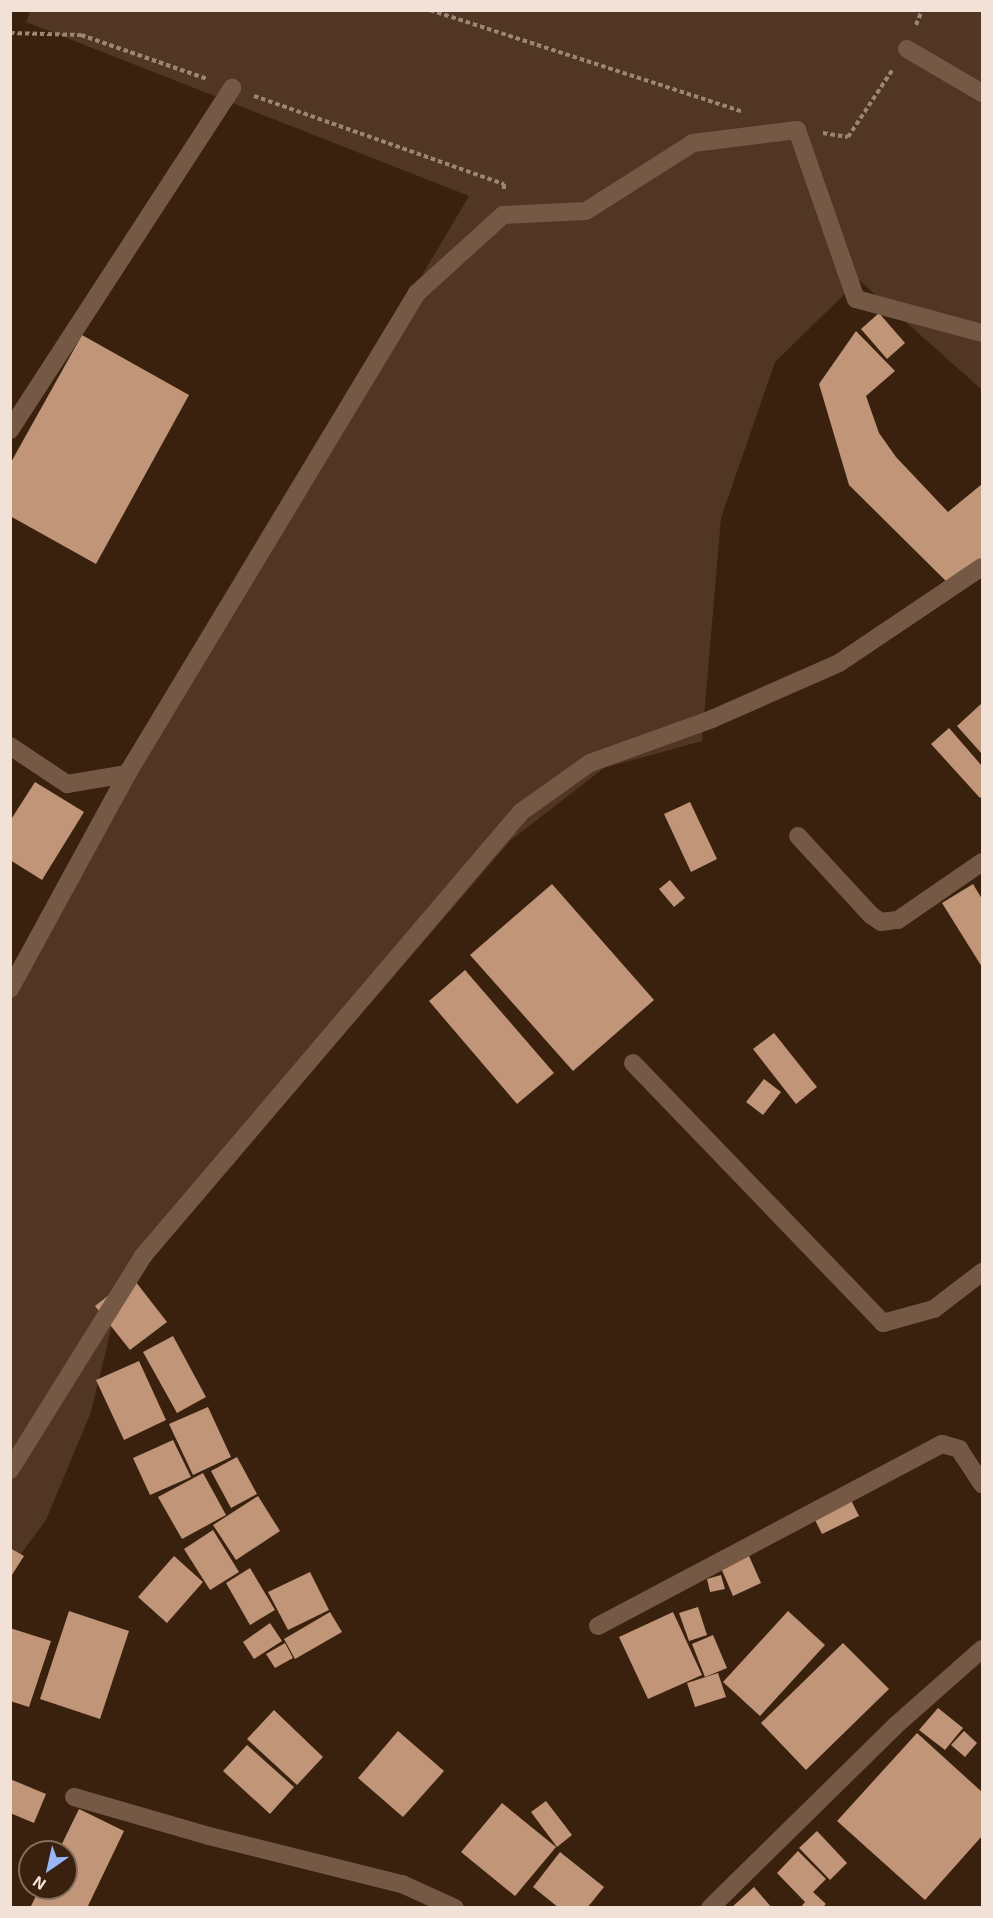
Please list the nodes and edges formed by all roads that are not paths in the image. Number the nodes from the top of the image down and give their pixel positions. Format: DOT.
graph roads {
  1 [pos="907,49"];
  2 [pos="232,88"];
  3 [pos="982,93"];
  4 [pos="982,333"];
  5 [pos="10,430"];
  6 [pos="982,567"];
  7 [pos="10,746"];
  8 [pos="127,774"];
  9 [pos="798,836"];
  10 [pos="982,862"];
  11 [pos="10,989"];
  12 [pos="633,1063"];
  13 [pos="982,1272"];
  14 [pos="10,1470"];
  15 [pos="982,1484"];
  16 [pos="598,1626"];
  17 [pos="982,1649"];
  18 [pos="74,1797"];
  19 [pos="455,1908"];
  20 [pos="710,1908"];
  1 -- 3 [label="street"];
  2 -- 5 [label="street"];
  4 -- 8 [label="street"];
  6 -- 14 [label="street"];
  7 -- 8 [label="street"];
  8 -- 11 [label="street"];
  9 -- 10 [label="street"];
  12 -- 13 [label="street"];
  15 -- 16 [label="street"];
  17 -- 20 [label="street"];
  18 -- 19 [label="street"];
}
